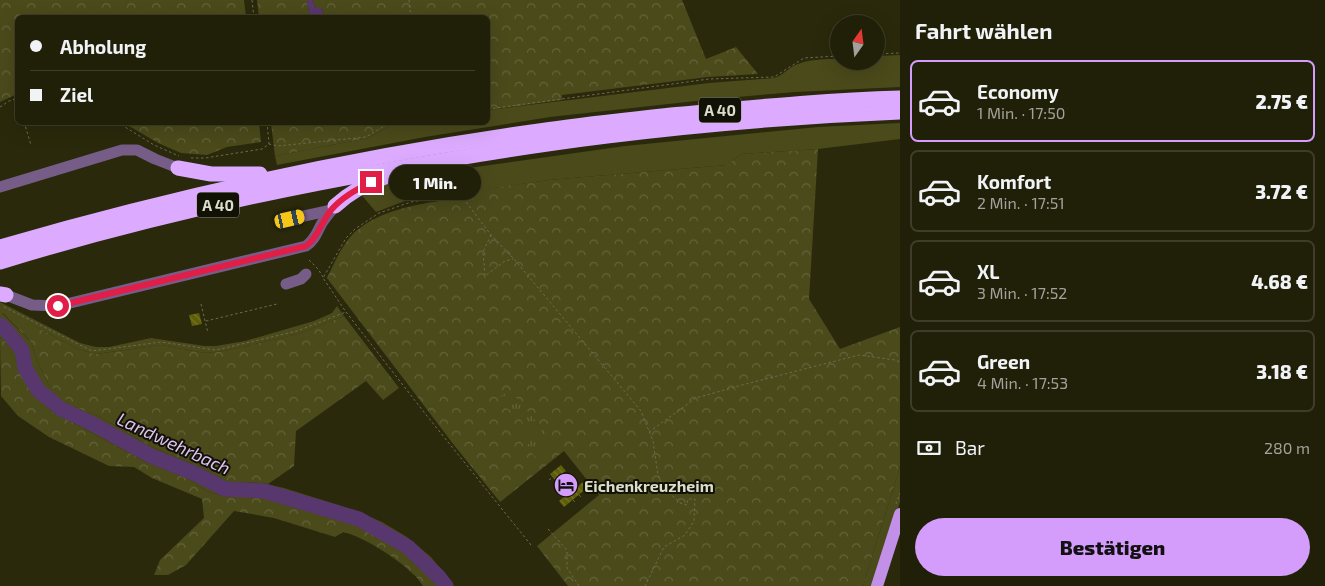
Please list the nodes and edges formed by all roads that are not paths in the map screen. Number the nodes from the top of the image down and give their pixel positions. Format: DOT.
graph roads {
  1 [pos="900,98"];
  2 [pos="900,112"];
  3 [pos="439,161"];
  4 [pos="181,162"];
  5 [pos="297,173"];
  6 [pos="0,187"];
  7 [pos="333,208"];
  8 [pos="290,219"];
  9 [pos="0,247"];
  10 [pos="0,262"];
  11 [pos="306,274"];
  12 [pos="286,284"];
  13 [pos="2,298"];
  14 [pos="900,514"];
  15 [pos="877,586"];
  1 -- 5 [label="highway, A 40"];
  2 -- 3 [label="highway, A 40"];
  3 -- 7 [label="highway"];
  3 -- 10 [label="highway, A 40"];
  4 -- 5 [label="highway"];
  4 -- 6 [label="lane"];
  5 -- 9 [label="highway, A 40"];
  7 -- 8 [label="lane"];
  7 -- 13 [label="lane"];
  11 -- 12 [label="lane"];
  14 -- 15 [label="main road"];
}
